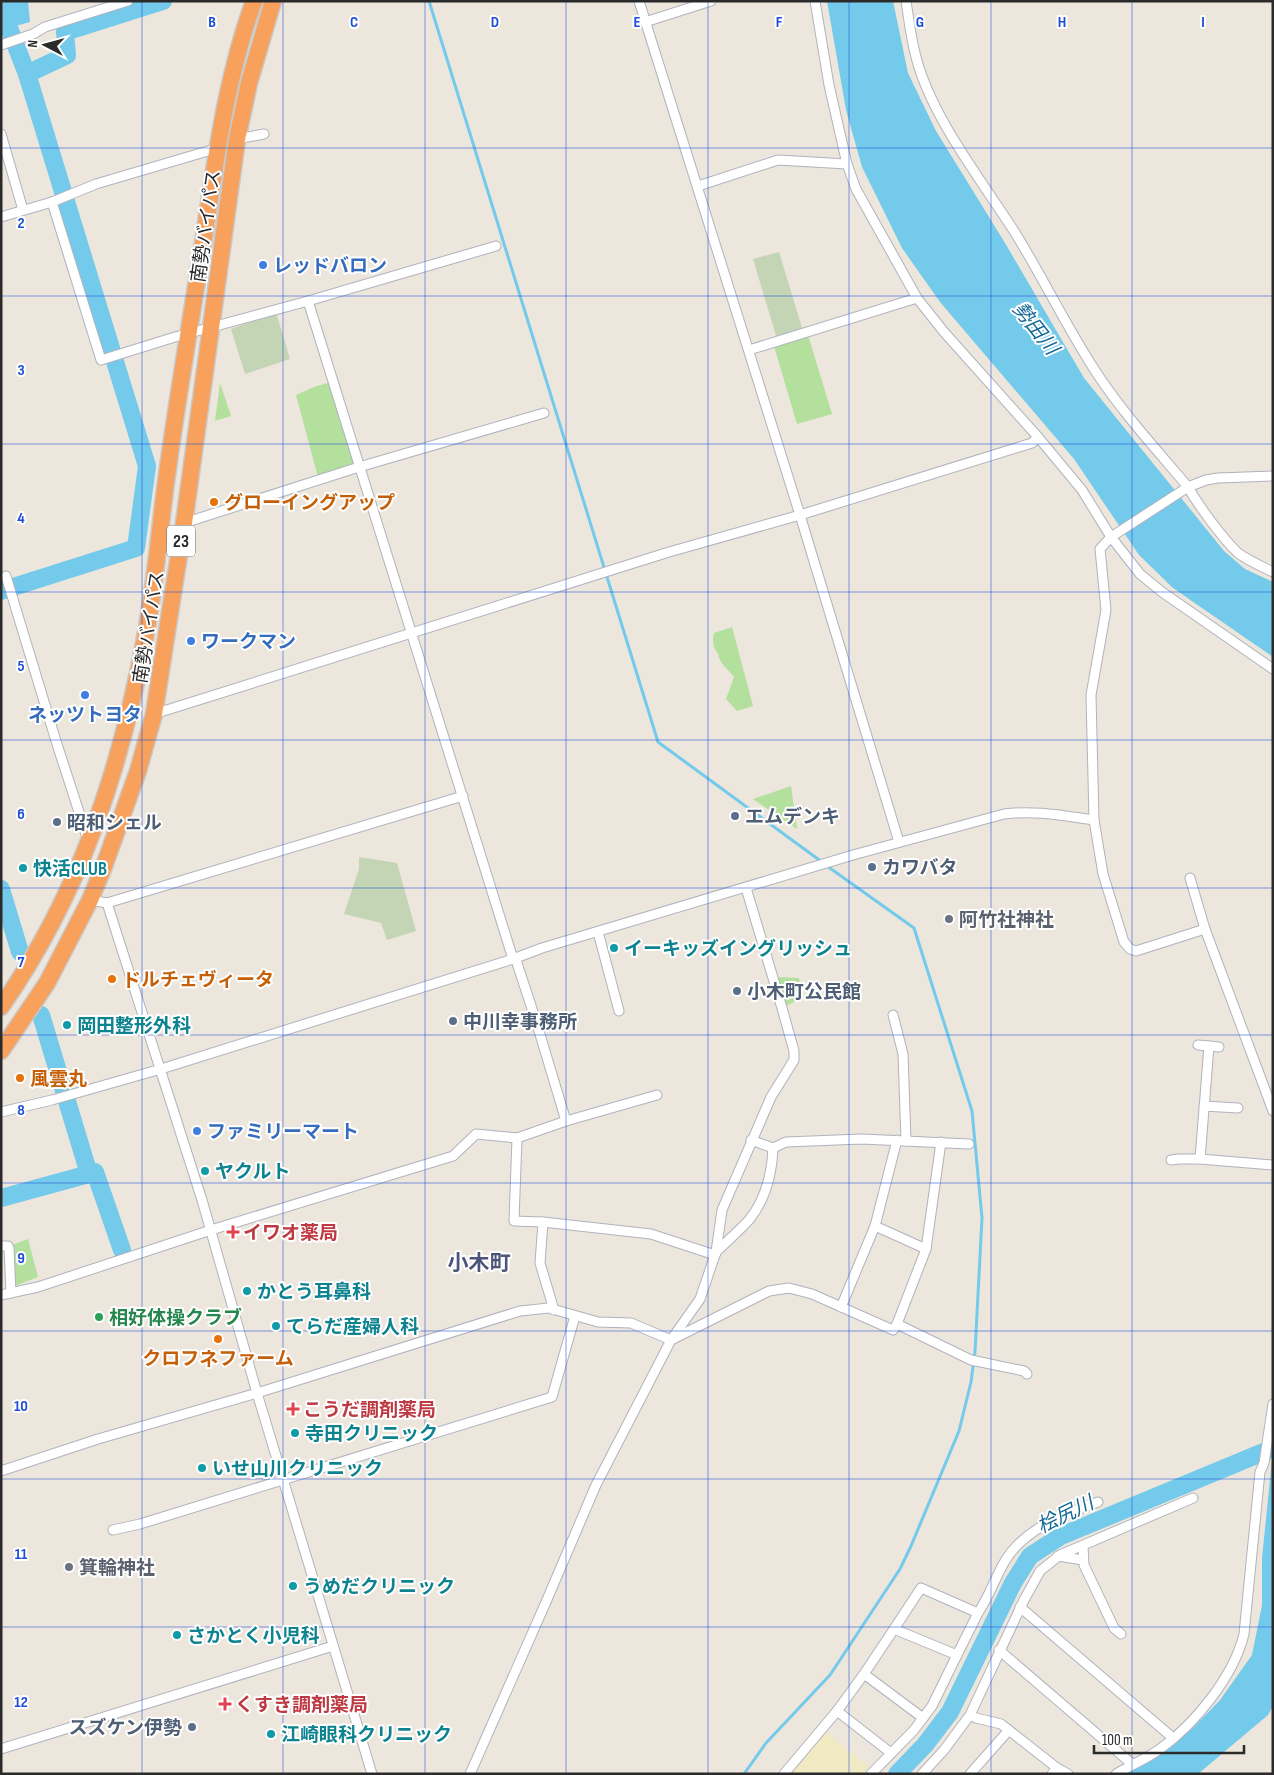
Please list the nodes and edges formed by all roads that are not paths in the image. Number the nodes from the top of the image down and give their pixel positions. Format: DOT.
graph roads {
  1 [pos="128,1"];
  2 [pos="254,1"];
  3 [pos="273,1"];
  4 [pos="639,1"];
  5 [pos="711,1"];
  6 [pos="815,1"];
  7 [pos="906,1"];
  8 [pos="645,22"];
  9 [pos="3,45"];
  10 [pos="1,134"];
  11 [pos="264,134"];
  12 [pos="237,139"];
  13 [pos="218,148"];
  14 [pos="847,164"];
  15 [pos="698,186"];
  16 [pos="52,202"];
  17 [pos="23,210"];
  18 [pos="1,217"];
  19 [pos="496,246"];
  20 [pos="917,298"];
  21 [pos="308,301"];
  22 [pos="210,328"];
  23 [pos="189,333"];
  24 [pos="749,350"];
  25 [pos="544,413"];
  26 [pos="1038,437"];
  27 [pos="359,467"];
  28 [pos="1273,476"];
  29 [pos="1188,487"];
  30 [pos="800,515"];
  31 [pos="184,523"];
  32 [pos="1112,537"];
  33 [pos="1273,572"];
  34 [pos="6,576"];
  35 [pos="412,634"];
  36 [pos="1273,669"];
  37 [pos="154,714"];
  38 [pos="463,796"];
  39 [pos="1094,820"];
  40 [pos="89,842"];
  41 [pos="898,842"];
  42 [pos="1190,878"];
  43 [pos="746,888"];
  44 [pos="90,900"];
  45 [pos="107,903"];
  46 [pos="1205,929"];
  47 [pos="598,932"];
  48 [pos="514,958"];
  49 [pos="1,1008"];
  50 [pos="619,1011"];
  51 [pos="893,1015"];
  52 [pos="1198,1045"];
  53 [pos="1,1051"];
  54 [pos="161,1069"];
  55 [pos="657,1095"];
  56 [pos="1204,1106"];
  57 [pos="1238,1108"];
  58 [pos="1273,1111"];
  59 [pos="1,1112"];
  60 [pos="566,1122"];
  61 [pos="516,1138"];
  62 [pos="751,1140"];
  63 [pos="902,1141"];
  64 [pos="941,1142"];
  65 [pos="968,1144"];
  66 [pos="774,1148"];
  67 [pos="1200,1159"];
  68 [pos="1171,1160"];
  69 [pos="1273,1165"];
  70 [pos="543,1222"];
  71 [pos="875,1226"];
  72 [pos="211,1230"];
  73 [pos="1,1246"];
  74 [pos="926,1249"];
  75 [pos="715,1254"];
  76 [pos="11,1293"];
  77 [pos="1,1296"];
  78 [pos="841,1307"];
  79 [pos="554,1310"];
  80 [pos="575,1316"];
  81 [pos="897,1324"];
  82 [pos="671,1340"];
  83 [pos="1027,1374"];
  84 [pos="257,1393"];
  85 [pos="1273,1404"];
  86 [pos="1,1471"];
  87 [pos="284,1479"];
  88 [pos="1193,1498"];
  89 [pos="1098,1502"];
  90 [pos="113,1530"];
  91 [pos="1083,1546"];
  92 [pos="1058,1556"];
  93 [pos="1083,1560"];
  94 [pos="1020,1607"];
  95 [pos="978,1613"];
  96 [pos="894,1629"];
  97 [pos="1120,1634"];
  98 [pos="333,1646"];
  99 [pos="1000,1650"];
  100 [pos="957,1655"];
  101 [pos="864,1674"];
  102 [pos="837,1711"];
  103 [pos="970,1715"];
  104 [pos="923,1718"];
  105 [pos="1009,1730"];
  106 [pos="1173,1738"];
  107 [pos="1,1749"];
  108 [pos="891,1754"];
  109 [pos="1132,1764"];
  110 [pos="1054,1771"];
  111 [pos="372,1774"];
  112 [pos="470,1774"];
  113 [pos="784,1774"];
  114 [pos="871,1774"];
  115 [pos="922,1774"];
  116 [pos="970,1774"];
  117 [pos="1068,1774"];
  118 [pos="1116,1774"];
  1 -- 9 [label="street"];
  2 -- 13 [label="highway, 南勢バイパス / 23"];
  3 -- 12 [label="highway, 南勢バイパス / 23"];
  4 -- 8 [label="street"];
  5 -- 8 [label="street"];
  6 -- 14 [label="street"];
  7 -- 29 [label="street"];
  8 -- 15 [label="street"];
  10 -- 17 [label="street"];
  11 -- 12 [label="street"];
  12 -- 22 [label="highway, 南勢バイパス / 23"];
  13 -- 16 [label="street"];
  13 -- 23 [label="highway, 南勢バイパス / 23"];
  14 -- 15 [label="street"];
  14 -- 20 [label="street"];
  15 -- 24 [label="street"];
  16 -- 17 [label="street"];
  16 -- 23 [label="street"];
  17 -- 18 [label="street"];
  19 -- 21 [label="street"];
  20 -- 24 [label="street"];
  20 -- 26 [label="street"];
  21 -- 22 [label="street"];
  21 -- 27 [label="street"];
  22 -- 23 [label="street"];
  22 -- 31 [label="highway, 南勢バイパス / 23"];
  23 -- 40 [label="highway, 南勢バイパス / 23"];
  24 -- 30 [label="street"];
  25 -- 27 [label="street"];
  26 -- 30 [label="street"];
  26 -- 32 [label="street"];
  27 -- 31 [label="street"];
  27 -- 35 [label="street"];
  28 -- 29 [label="street"];
  29 -- 32 [label="street"];
  29 -- 33 [label="street"];
  30 -- 35 [label="street"];
  30 -- 41 [label="street"];
  31 -- 37 [label="highway, 南勢バイパス / 23"];
  32 -- 36 [label="street"];
  32 -- 39 [label="street"];
  34 -- 40 [label="street"];
  35 -- 37 [label="street"];
  35 -- 38 [label="street"];
  37 -- 44 [label="highway, 南勢バイパス / 23"];
  38 -- 45 [label="street"];
  38 -- 48 [label="street"];
  39 -- 41 [label="street"];
  39 -- 46 [label="street"];
  40 -- 49 [label="highway, 南勢バイパス / 23"];
  41 -- 43 [label="street"];
  42 -- 46 [label="street"];
  43 -- 47 [label="street"];
  43 -- 62 [label="street"];
  44 -- 45 [label="street"];
  44 -- 53 [label="highway, 南勢バイパス / 23"];
  45 -- 54 [label="street"];
  46 -- 58 [label="street"];
  47 -- 48 [label="street"];
  47 -- 50 [label="street"];
  48 -- 54 [label="street"];
  48 -- 60 [label="street"];
  51 -- 63 [label="street"];
  52 -- 56 [label="street"];
  54 -- 59 [label="street"];
  54 -- 72 [label="street"];
  55 -- 60 [label="street"];
  56 -- 57 [label="street"];
  56 -- 67 [label="street"];
  60 -- 61 [label="street"];
  61 -- 70 [label="street"];
  61 -- 72 [label="street"];
  62 -- 66 [label="street"];
  62 -- 75 [label="street"];
  63 -- 64 [label="street"];
  63 -- 66 [label="street"];
  63 -- 71 [label="street"];
  64 -- 65 [label="street"];
  64 -- 74 [label="street"];
  66 -- 75 [label="street"];
  67 -- 68 [label="street"];
  67 -- 69 [label="street"];
  70 -- 75 [label="street"];
  70 -- 79 [label="street"];
  71 -- 74 [label="street"];
  71 -- 78 [label="street"];
  72 -- 76 [label="street"];
  72 -- 84 [label="street"];
  73 -- 76 [label="street"];
  74 -- 81 [label="street"];
  75 -- 82 [label="street"];
  76 -- 77 [label="street"];
  78 -- 81 [label="street"];
  78 -- 82 [label="street"];
  79 -- 80 [label="street"];
  79 -- 84 [label="street"];
  80 -- 82 [label="street"];
  80 -- 87 [label="street"];
  81 -- 83 [label="street"];
  82 -- 112 [label="street"];
  84 -- 86 [label="street"];
  84 -- 87 [label="street"];
  85 -- 106 [label="street"];
  87 -- 90 [label="street"];
  87 -- 98 [label="street"];
  88 -- 91 [label="street"];
  89 -- 95 [label="street"];
  91 -- 92 [label="street"];
  91 -- 93 [label="street"];
  92 -- 93 [label="street"];
  92 -- 94 [label="street"];
  93 -- 97 [label="street"];
  94 -- 99 [label="street"];
  94 -- 106 [label="street"];
  95 -- 96 [label="street"];
  95 -- 100 [label="street"];
  96 -- 100 [label="street"];
  96 -- 101 [label="street"];
  98 -- 107 [label="street"];
  98 -- 111 [label="street"];
  99 -- 103 [label="street"];
  99 -- 109 [label="street"];
  100 -- 104 [label="street"];
  101 -- 102 [label="street"];
  101 -- 104 [label="street"];
  102 -- 108 [label="street"];
  102 -- 113 [label="street"];
  103 -- 105 [label="street"];
  103 -- 115 [label="street"];
  104 -- 108 [label="street"];
  105 -- 110 [label="street"];
  105 -- 116 [label="street"];
  106 -- 109 [label="street"];
  108 -- 114 [label="street"];
  109 -- 118 [label="street"];
  110 -- 117 [label="street"];
}
